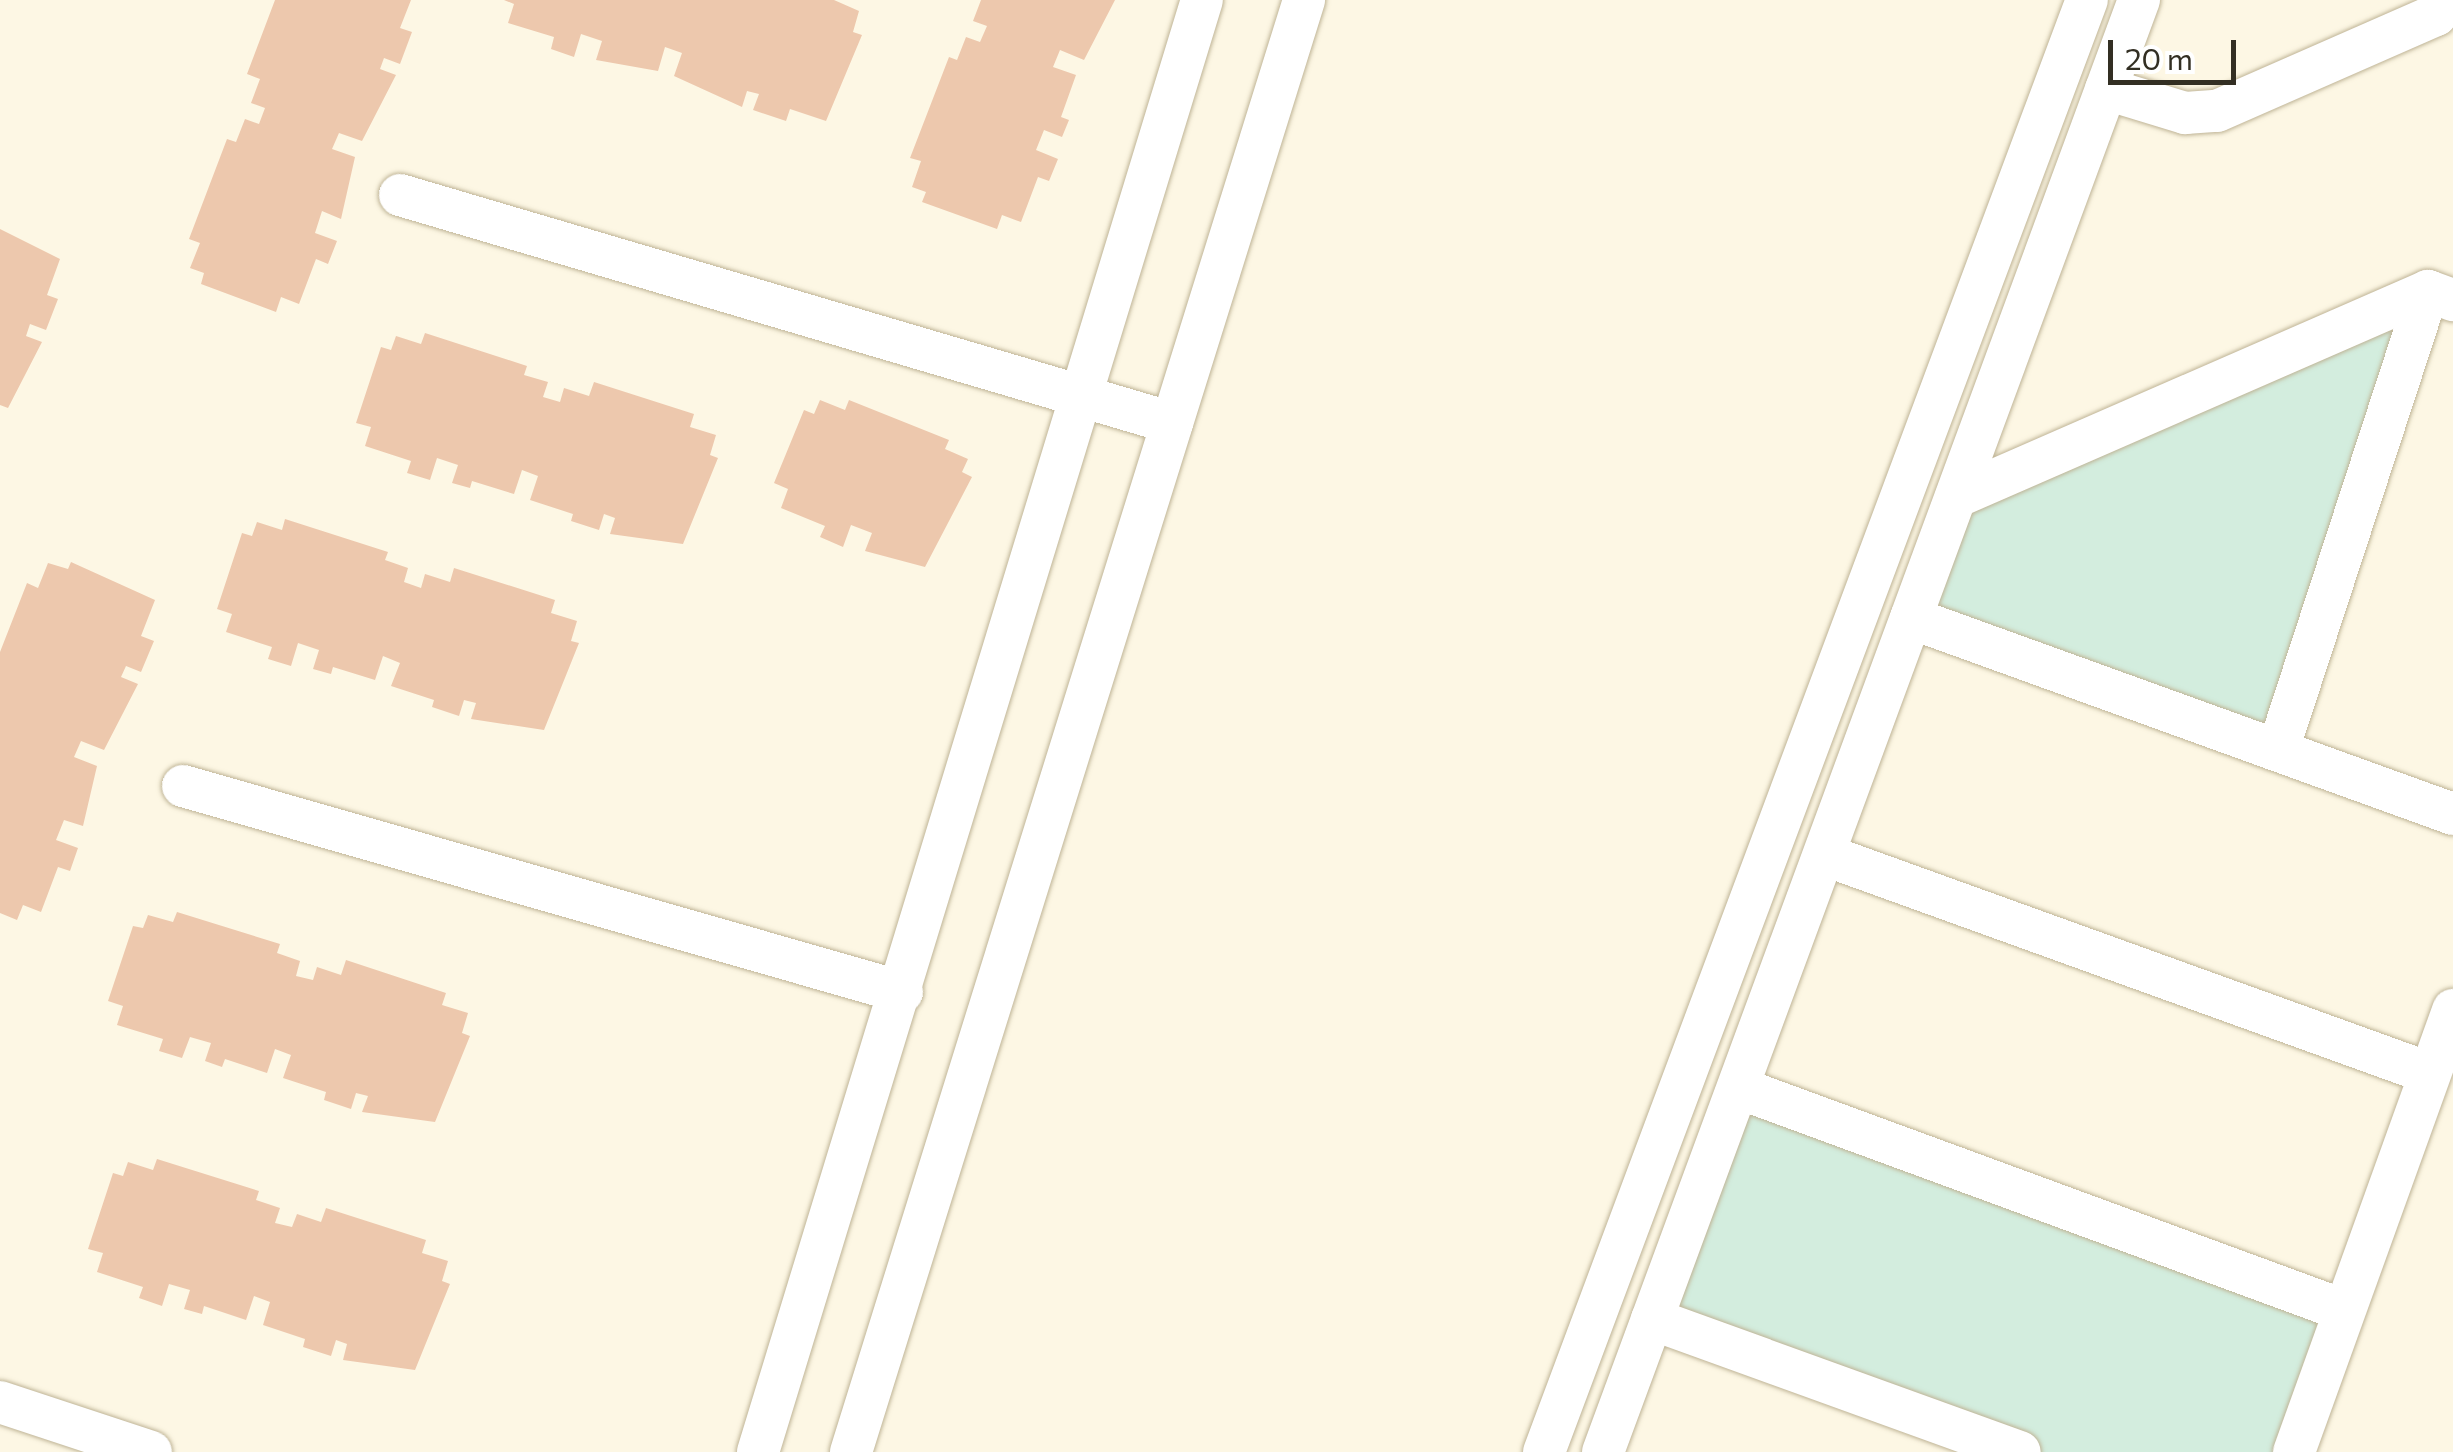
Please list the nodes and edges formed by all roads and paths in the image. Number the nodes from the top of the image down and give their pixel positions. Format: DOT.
graph roads {
  1 [pos="1202,0"];
  2 [pos="1304,0"];
  3 [pos="2087,0"];
  4 [pos="2138,0"];
  5 [pos="2443,12"];
  6 [pos="2106,89"];
  7 [pos="400,195"];
  8 [pos="2441,296"];
  9 [pos="1079,394"];
  10 [pos="1172,423"];
  11 [pos="1956,497"];
  12 [pos="1911,618"];
  13 [pos="2278,750"];
  14 [pos="183,786"];
  15 [pos="2453,814"];
  16 [pos="1825,855"];
  17 [pos="902,992"];
  18 [pos="2453,1010"];
  19 [pos="2430,1073"];
  20 [pos="1739,1088"];
  21 [pos="2343,1310"];
  22 [pos="1652,1319"];
  23 [pos="0,1402"];
  24 [pos="151,1452"];
  25 [pos="758,1452"];
  26 [pos="850,1452"];
  27 [pos="1544,1452"];
  28 [pos="1603,1452"];
  29 [pos="2020,1452"];
  30 [pos="2294,1452"];
  1 -- 9 [label="street"];
  2 -- 10 [label="street"];
  3 -- 27 [label="street"];
  4 -- 6 [label="street"];
  5 -- 6 [label="street"];
  6 -- 11 [label="street"];
  7 -- 9 [label="street"];
  8 -- 11 [label="street"];
  8 -- 13 [label="street"];
  9 -- 10 [label="street"];
  9 -- 17 [label="street"];
  10 -- 26 [label="street"];
  11 -- 12 [label="street"];
  12 -- 13 [label="street"];
  12 -- 16 [label="street"];
  13 -- 15 [label="street"];
  14 -- 17 [label="street"];
  16 -- 19 [label="street"];
  16 -- 20 [label="street"];
  17 -- 25 [label="street"];
  18 -- 19 [label="street"];
  19 -- 21 [label="street"];
  20 -- 21 [label="street"];
  20 -- 22 [label="street"];
  21 -- 30 [label="street"];
  22 -- 28 [label="street"];
  22 -- 29 [label="street"];
  23 -- 24 [label="street"];
}
